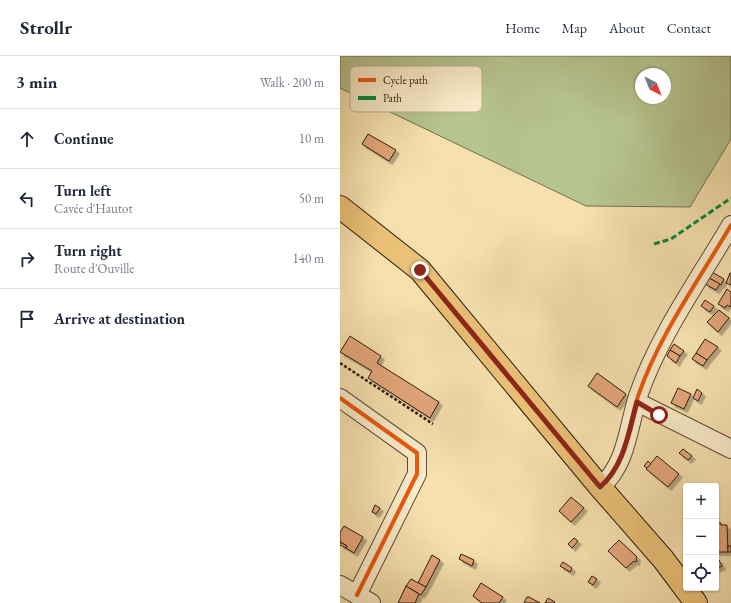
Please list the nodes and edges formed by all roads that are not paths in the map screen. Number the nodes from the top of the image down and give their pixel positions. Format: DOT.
graph roads {
  1 [pos="340,207"];
  2 [pos="731,225"];
  3 [pos="340,398"];
  4 [pos="637,402"];
  5 [pos="731,449"];
  6 [pos="600,487"];
  7 [pos="340,585"];
  8 [pos="364,599"];
  9 [pos="696,603"];
  1 -- 6 [label="main road"];
  2 -- 4 [label="street"];
  3 -- 8 [label="street"];
  4 -- 5 [label="street"];
  4 -- 6 [label="street"];
  6 -- 9 [label="main road"];
  7 -- 8 [label="street"];
}
